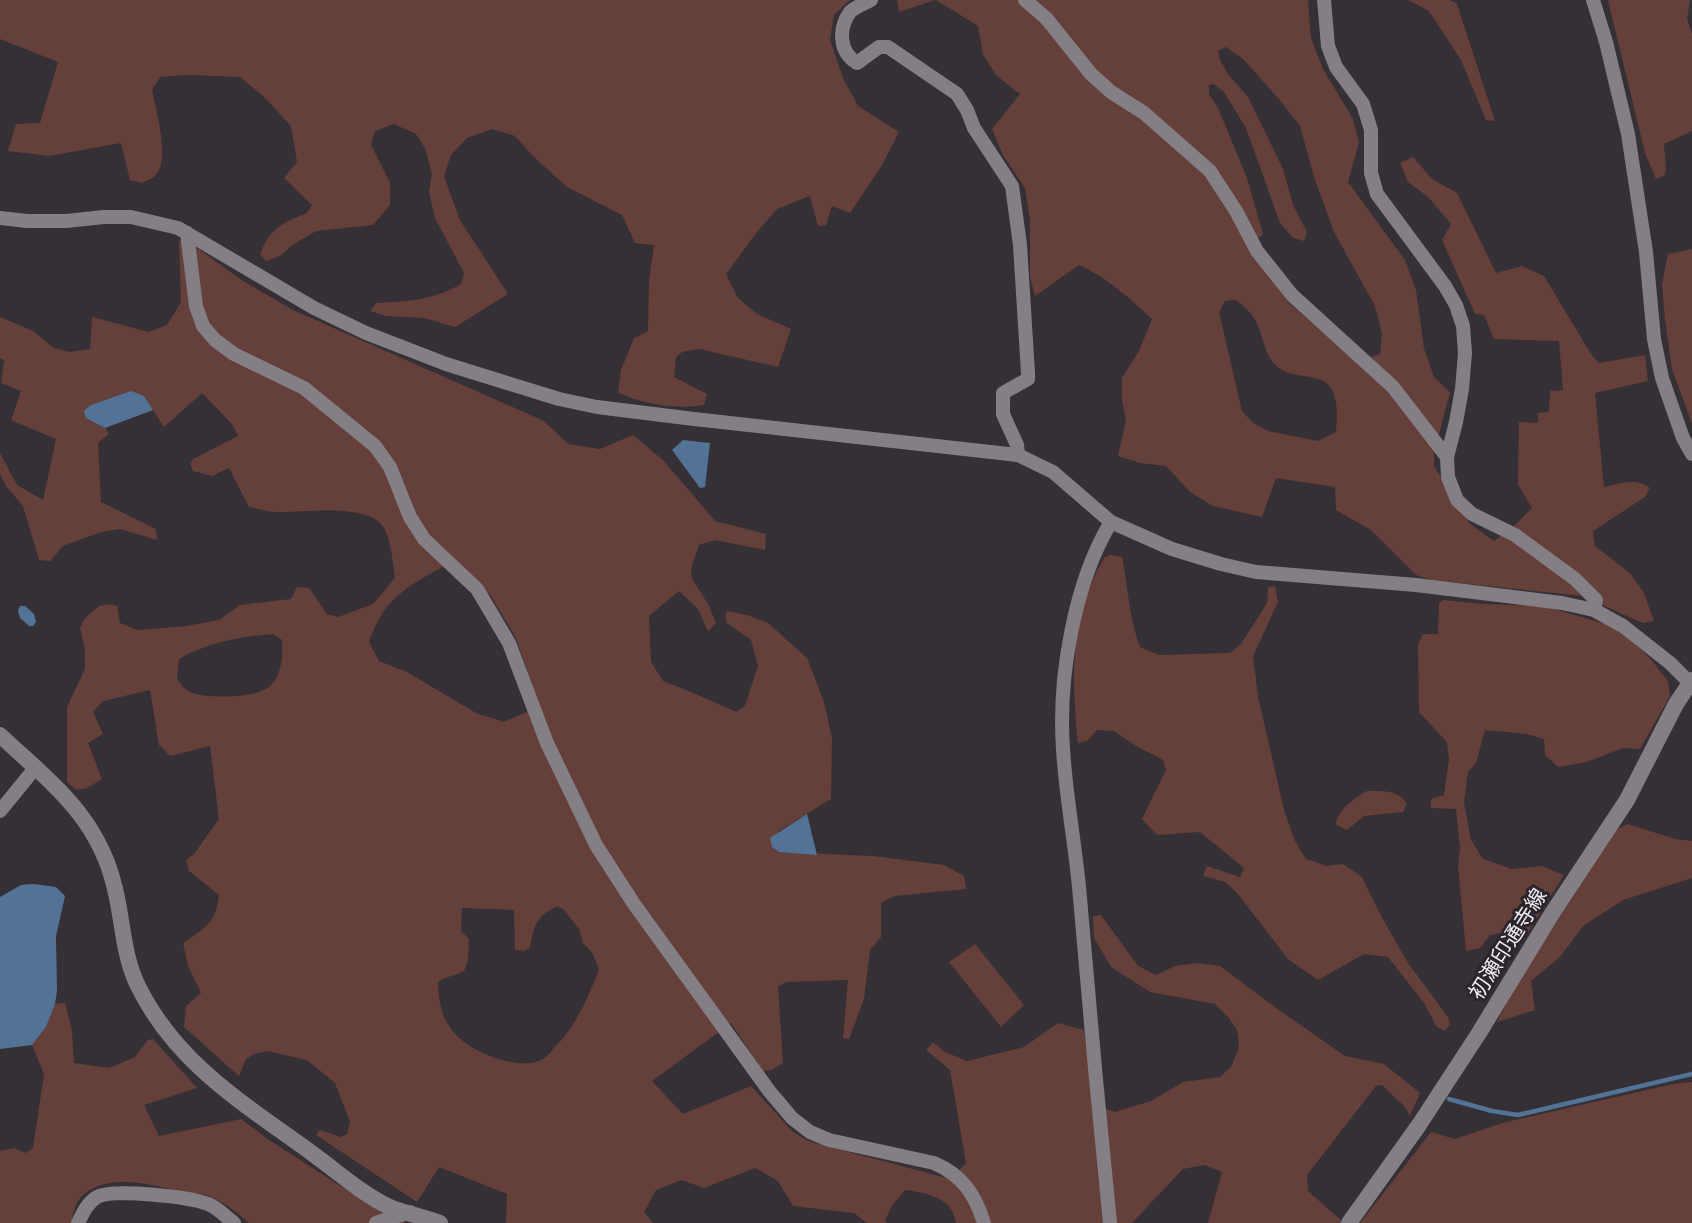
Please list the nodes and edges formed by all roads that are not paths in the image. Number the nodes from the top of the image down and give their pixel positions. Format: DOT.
graph roads {
  1 [pos="871,0"];
  2 [pos="1025,0"];
  3 [pos="1324,0"];
  4 [pos="1593,0"];
  5 [pos="0,218"];
  6 [pos="187,233"];
  7 [pos="1692,454"];
  8 [pos="1018,455"];
  9 [pos="1447,457"];
  10 [pos="1111,522"];
  11 [pos="1594,610"];
  12 [pos="1691,682"];
  13 [pos="0,735"];
  14 [pos="36,767"];
  15 [pos="0,811"];
  16 [pos="410,1212"];
  17 [pos="78,1223"];
  18 [pos="234,1223"];
  19 [pos="376,1223"];
  20 [pos="440,1223"];
  21 [pos="984,1223"];
  22 [pos="1110,1223"];
  23 [pos="1349,1223"];
  1 -- 8 [label="street"];
  2 -- 9 [label="street"];
  3 -- 9 [label="street"];
  4 -- 7 [label="street"];
  5 -- 6 [label="street"];
  6 -- 8 [label="street"];
  6 -- 21 [label="street"];
  8 -- 10 [label="street"];
  9 -- 11 [label="street"];
  10 -- 11 [label="street"];
  10 -- 22 [label="street"];
  11 -- 12 [label="street"];
  12 -- 23 [label="street, 初瀬印通寺線"];
  13 -- 14 [label="street"];
  14 -- 15 [label="street"];
  14 -- 16 [label="street"];
  16 -- 19 [label="street"];
  16 -- 20 [label="street"];
  17 -- 18 [label="street"];
}
